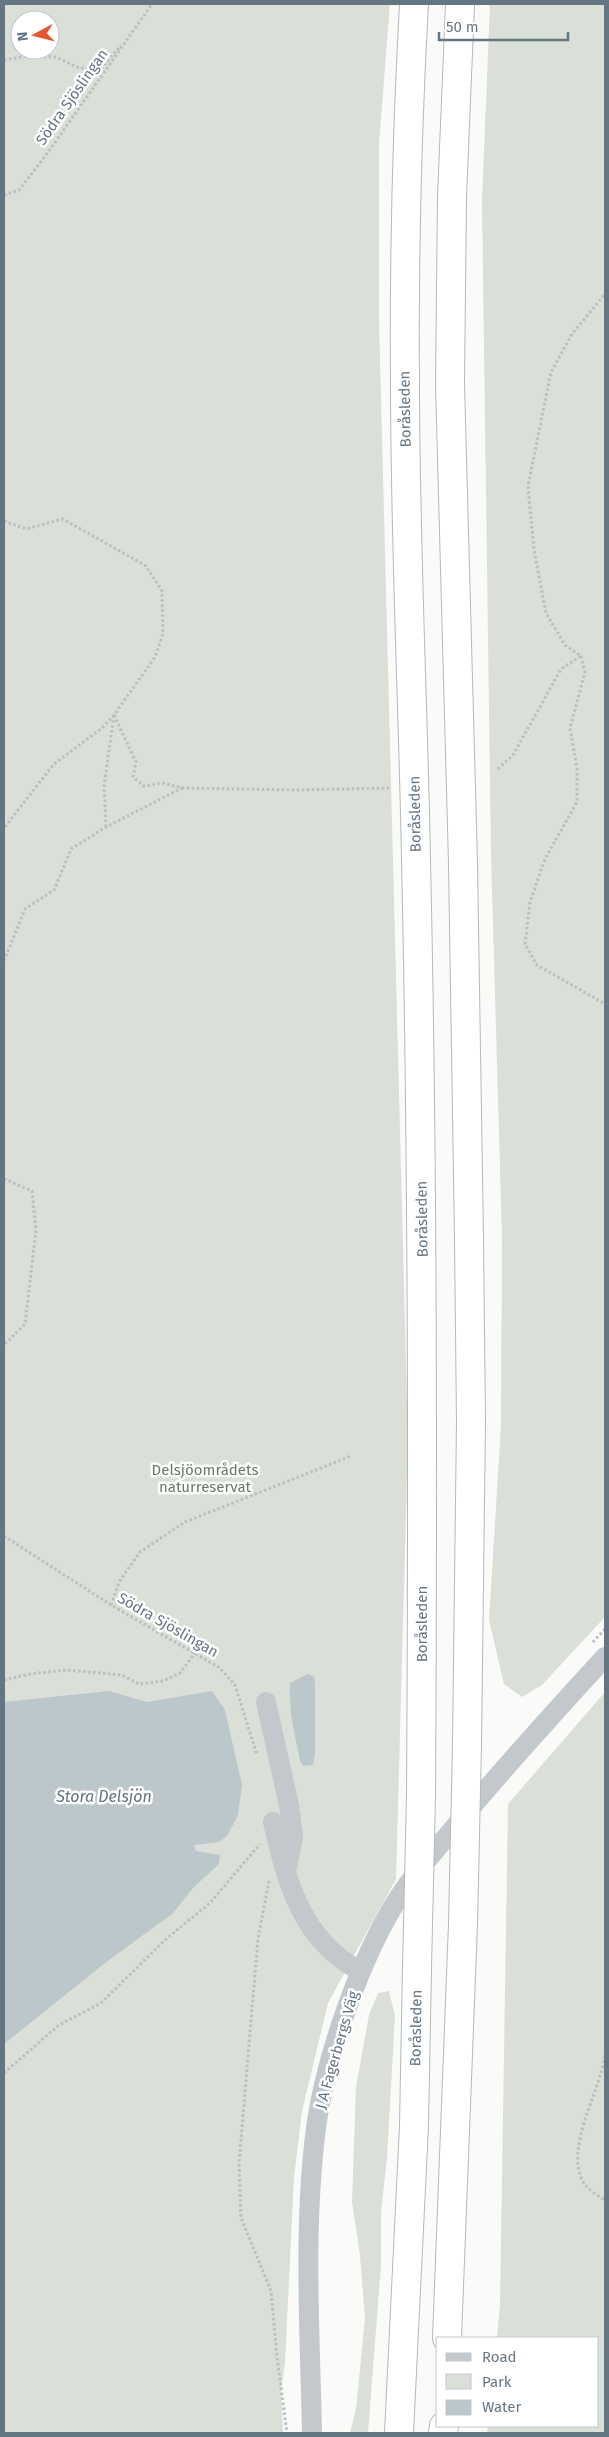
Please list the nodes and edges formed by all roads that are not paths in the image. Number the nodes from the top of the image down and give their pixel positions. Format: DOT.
graph roads {
  1 [pos="414,4"];
  2 [pos="460,4"];
  3 [pos="605,1657"];
  4 [pos="266,1702"];
  5 [pos="273,1822"];
  6 [pos="278,1875"];
  7 [pos="360,1971"];
  8 [pos="447,2337"];
  9 [pos="312,2433"];
  10 [pos="398,2433"];
  1 -- 10 [label="highway, Boråsleden, bridge"];
  2 -- 8 [label="highway, bridge"];
  3 -- 7 [label="street, J A Fagerbergs Väg"];
  4 -- 6 [label="street"];
  5 -- 6 [label="street"];
  6 -- 7 [label="street"];
  7 -- 9 [label="street, J A Fagerbergs Väg"];
}
